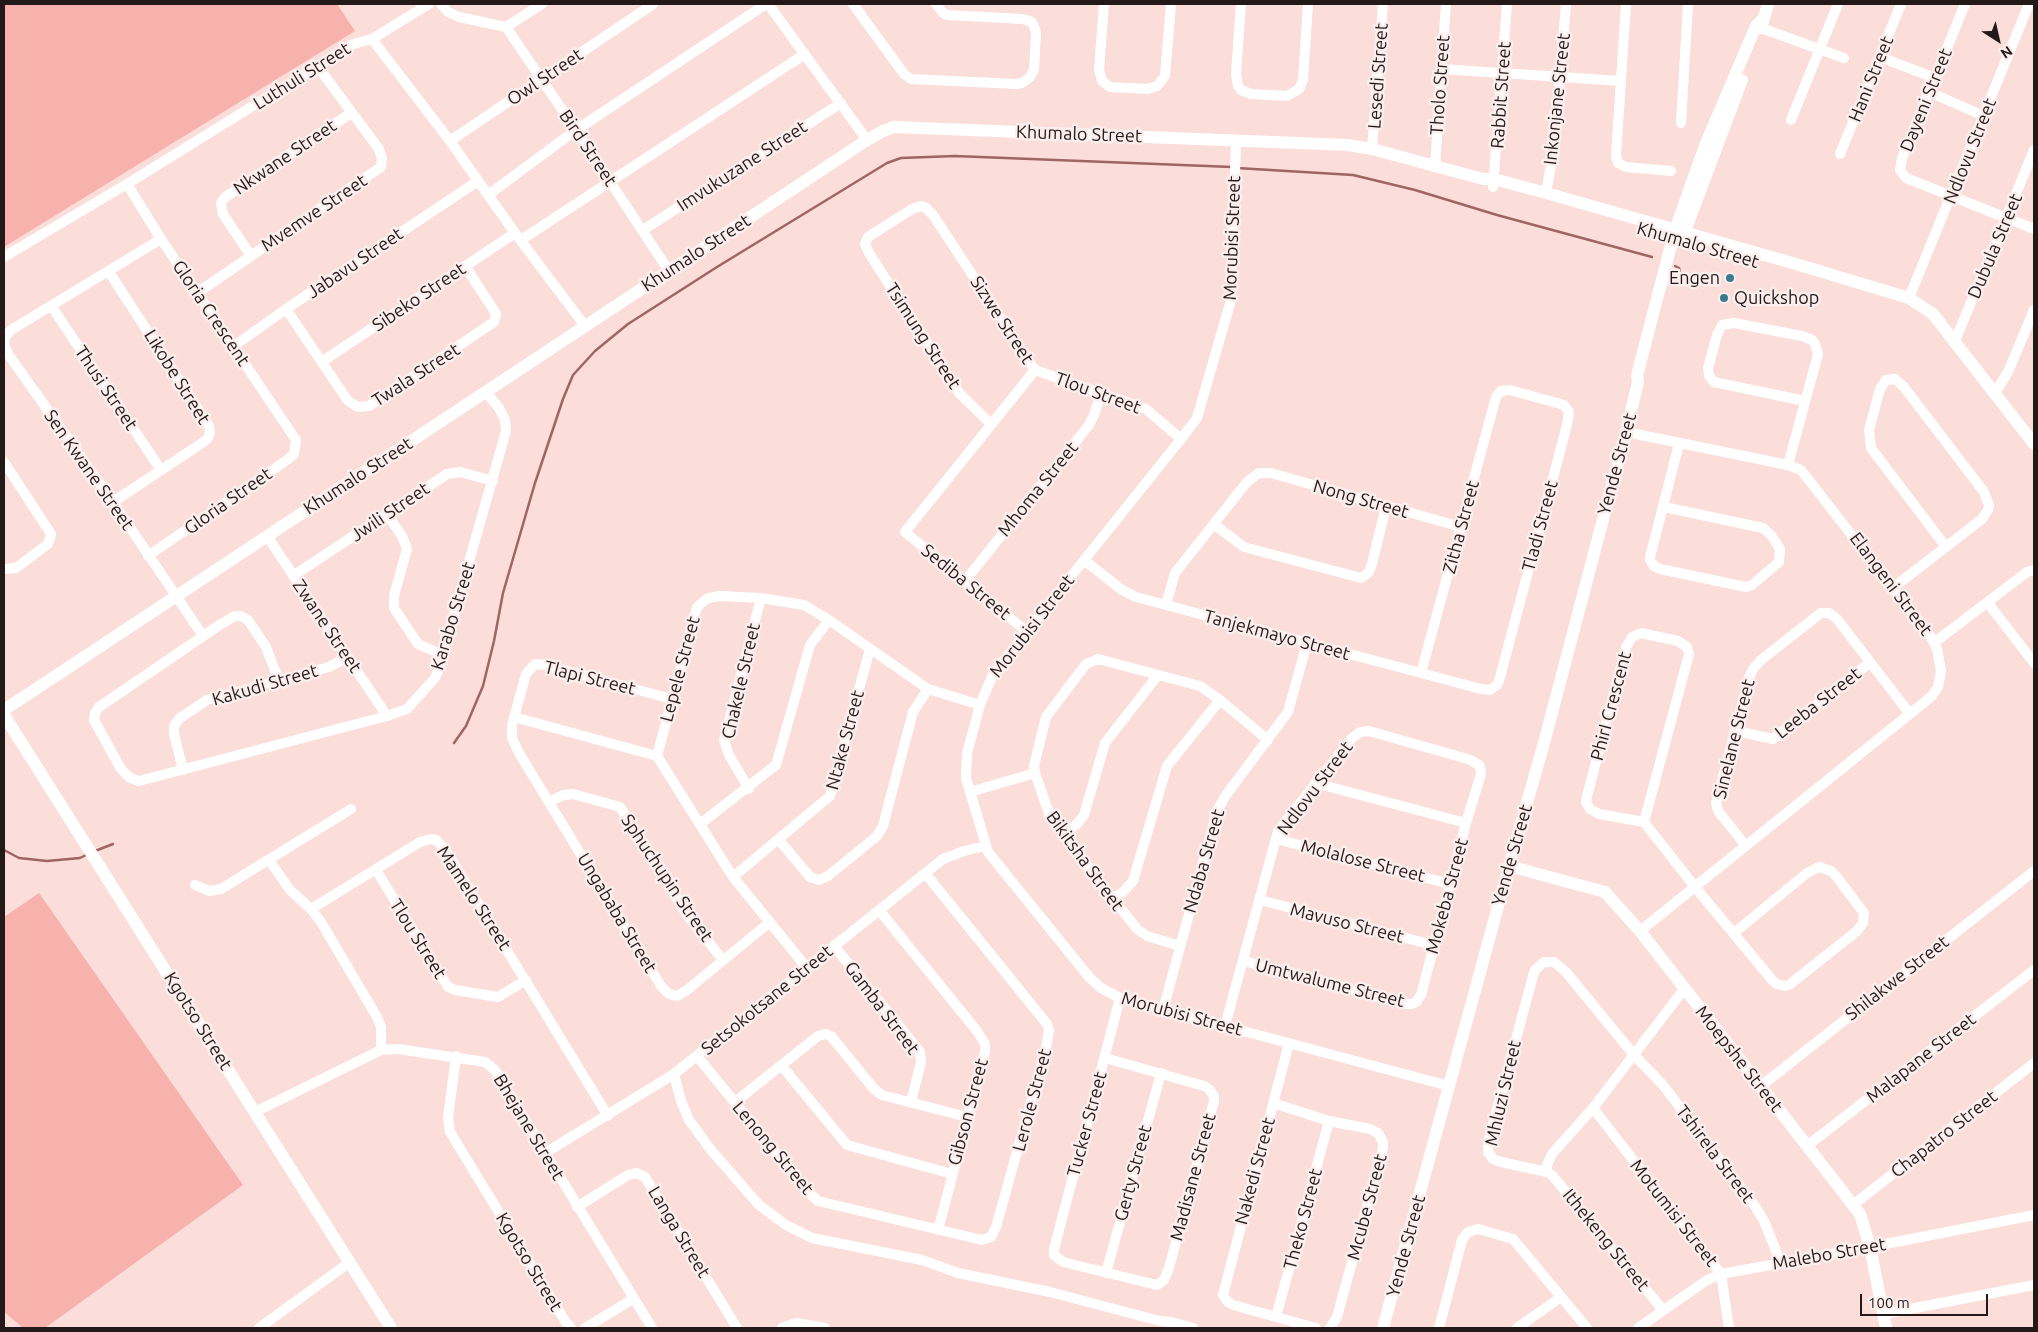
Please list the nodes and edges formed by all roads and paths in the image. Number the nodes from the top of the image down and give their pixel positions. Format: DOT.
graph roads {
  1 [pos="429,4"];
  2 [pos="441,4"];
  3 [pos="542,4"];
  4 [pos="653,4"];
  5 [pos="767,4"];
  6 [pos="853,4"];
  7 [pos="936,4"];
  8 [pos="1104,4"];
  9 [pos="1171,4"];
  10 [pos="1241,4"];
  11 [pos="1308,4"];
  12 [pos="1383,4"];
  13 [pos="1446,4"];
  14 [pos="1507,4"];
  15 [pos="1566,4"];
  16 [pos="1626,4"];
  17 [pos="1688,4"];
  18 [pos="1768,4"];
  19 [pos="1838,4"];
  20 [pos="1901,4"];
  21 [pos="1965,4"];
  22 [pos="2029,4"];
  23 [pos="1762,24"];
  24 [pos="506,27"];
  25 [pos="372,39"];
  26 [pos="1820,48"];
  27 [pos="805,54"];
  28 [pos="1880,57"];
  29 [pos="1844,58"];
  30 [pos="318,67"];
  31 [pos="1442,69"];
  32 [pos="1502,73"];
  33 [pos="1561,77"];
  34 [pos="1935,78"];
  35 [pos="542,79"];
  36 [pos="1620,81"];
  37 [pos="1929,92"];
  38 [pos="840,103"];
  39 [pos="351,113"];
  40 [pos="1984,116"];
  41 [pos="1791,120"];
  42 [pos="1681,123"];
  43 [pos="576,130"];
  44 [pos="450,140"];
  45 [pos="867,140"];
  46 [pos="1236,142"];
  47 [pos="1372,149"];
  48 [pos="2034,150"];
  49 [pos="1840,154"];
  50 [pos="1435,167"];
  51 [pos="1671,170"];
  52 [pos="478,181"];
  53 [pos="610,181"];
  54 [pos="1490,182"];
  55 [pos="127,184"];
  56 [pos="1546,194"];
  57 [pos="488,195"];
  58 [pos="1952,195"];
  59 [pos="1681,212"];
  60 [pos="2007,218"];
  61 [pos="1651,224"];
  62 [pos="2034,229"];
  63 [pos="643,230"];
  64 [pos="518,236"];
  65 [pos="1678,236"];
  66 [pos="161,239"];
  67 [pos="866,241"];
  68 [pos="1747,251"];
  69 [pos="251,256"];
  70 [pos="4,257"];
  71 [pos="1757,262"];
  72 [pos="465,266"];
  73 [pos="669,271"];
  74 [pos="109,272"];
  75 [pos="197,293"];
  76 [pos="1912,301"];
  77 [pos="52,307"];
  78 [pos="286,309"];
  79 [pos="2034,310"];
  80 [pos="585,326"];
  81 [pos="2030,334"];
  82 [pos="1955,341"];
  83 [pos="4,344"];
  84 [pos="234,346"];
  85 [pos="323,361"];
  86 [pos="1034,370"];
  87 [pos="1510,390"];
  88 [pos="486,392"];
  89 [pos="1102,392"];
  90 [pos="1995,394"];
  91 [pos="1805,401"];
  92 [pos="991,424"];
  93 [pos="1626,432"];
  94 [pos="1182,439"];
  95 [pos="296,440"];
  96 [pos="1679,444"];
  97 [pos="2034,444"];
  98 [pos="4,462"];
  99 [pos="1788,465"];
  100 [pos="161,470"];
  101 [pos="493,481"];
  102 [pos="113,502"];
  103 [pos="1386,506"];
  104 [pos="1664,507"];
  105 [pos="387,514"];
  106 [pos="1215,525"];
  107 [pos="1461,527"];
  108 [pos="905,532"];
  109 [pos="267,536"];
  110 [pos="1946,547"];
  111 [pos="148,556"];
  112 [pos="1084,560"];
  113 [pos="4,569"];
  114 [pos="2034,570"];
  115 [pos="293,576"];
  116 [pos="965,581"];
  117 [pos="1894,587"];
  118 [pos="176,596"];
  119 [pos="761,598"];
  120 [pos="1988,603"];
  121 [pos="1166,605"];
  122 [pos="829,620"];
  123 [pos="1026,631"];
  124 [pos="204,636"];
  125 [pos="1934,642"];
  126 [pos="1307,643"];
  127 [pos="870,649"];
  128 [pos="443,655"];
  129 [pos="348,657"];
  130 [pos="2034,662"];
  131 [pos="1869,663"];
  132 [pos="1421,673"];
  133 [pos="1158,675"];
  134 [pos="279,680"];
  135 [pos="928,689"];
  136 [pos="1481,689"];
  137 [pos="672,699"];
  138 [pos="1220,700"];
  139 [pos="980,705"];
  140 [pos="4,710"];
  141 [pos="1910,714"];
  142 [pos="4,715"];
  143 [pos="387,716"];
  144 [pos="514,717"];
  145 [pos="1736,731"];
  146 [pos="1268,740"];
  147 [pos="657,756"];
  148 [pos="182,770"];
  149 [pos="1035,773"];
  150 [pos="1315,783"];
  151 [pos="749,788"];
  152 [pos="970,792"];
  153 [pos="549,802"];
  154 [pos="351,810"];
  155 [pos="1644,822"];
  156 [pos="1466,823"];
  157 [pos="700,824"];
  158 [pos="1062,835"];
  159 [pos="1276,838"];
  160 [pos="779,840"];
  161 [pos="985,846"];
  162 [pos="1746,846"];
  163 [pos="269,860"];
  164 [pos="1509,866"];
  165 [pos="376,870"];
  166 [pos="2034,871"];
  167 [pos="925,873"];
  168 [pos="733,877"];
  169 [pos="1450,884"];
  170 [pos="195,885"];
  171 [pos="1696,887"];
  172 [pos="1113,900"];
  173 [pos="1260,900"];
  174 [pos="311,909"];
  175 [pos="879,910"];
  176 [pos="770,922"];
  177 [pos="1640,932"];
  178 [pos="1734,933"];
  179 [pos="1433,945"];
  180 [pos="834,946"];
  181 [pos="1180,946"];
  182 [pos="723,960"];
  183 [pos="1244,961"];
  184 [pos="807,968"];
  185 [pos="2034,970"];
  186 [pos="526,980"];
  187 [pos="1685,988"];
  188 [pos="1120,998"];
  189 [pos="1416,1002"];
  190 [pos="1163,1010"];
  191 [pos="1225,1026"];
  192 [pos="1289,1043"];
  193 [pos="381,1050"];
  194 [pos="1634,1055"];
  195 [pos="456,1056"];
  196 [pos="698,1056"];
  197 [pos="1105,1058"];
  198 [pos="2034,1063"];
  199 [pos="781,1065"];
  200 [pos="1161,1073"];
  201 [pos="674,1074"];
  202 [pos="1449,1086"];
  203 [pos="1761,1086"];
  204 [pos="735,1102"];
  205 [pos="911,1102"];
  206 [pos="1273,1103"];
  207 [pos="1593,1108"];
  208 [pos="255,1112"];
  209 [pos="608,1116"];
  210 [pos="967,1117"];
  211 [pos="1329,1120"];
  212 [pos="1807,1146"];
  213 [pos="545,1153"];
  214 [pos="1547,1172"];
  215 [pos="952,1174"];
  216 [pos="1853,1205"];
  217 [pos="577,1207"];
  218 [pos="2034,1214"];
  219 [pos="938,1230"];
  220 [pos="982,1240"];
  221 [pos="1870,1247"];
  222 [pos="350,1262"];
  223 [pos="1781,1263"];
  224 [pos="1106,1273"];
  225 [pos="1722,1274"];
  226 [pos="2034,1285"];
  227 [pos="1561,1297"];
  228 [pos="633,1299"];
  229 [pos="1664,1310"];
  230 [pos="1884,1314"];
  231 [pos="1276,1317"];
  232 [pos="259,1328"];
  233 [pos="392,1328"];
  234 [pos="571,1328"];
  235 [pos="585,1328"];
  236 [pos="652,1328"];
  237 [pos="738,1328"];
  238 [pos="782,1328"];
  239 [pos="825,1328"];
  240 [pos="1193,1328"];
  241 [pos="1316,1328"];
  242 [pos="1330,1328"];
  243 [pos="1384,1328"];
  244 [pos="1439,1328"];
  245 [pos="1517,1328"];
  246 [pos="1587,1328"];
  247 [pos="1638,1328"];
  248 [pos="1729,1328"];
  249 [pos="1886,1328"];
  1 -- 25 [label="street"];
  2 -- 24 [label="street"];
  3 -- 24 [label="street"];
  4 -- 35 [label="street, Owl Street"];
  5 -- 27 [label="street"];
  5 -- 43 [label="street"];
  6 -- 7 [label="street"];
  8 -- 9 [label="street"];
  10 -- 11 [label="street"];
  12 -- 47 [label="street, Lesedi Street"];
  13 -- 31 [label="street, Tholo Street"];
  14 -- 32 [label="street, Rabbit Street"];
  15 -- 33 [label="street, Inkonjane Street"];
  16 -- 36 [label="street"];
  17 -- 42 [label="street"];
  18 -- 23 [label="street, Yende Street"];
  19 -- 26 [label="street"];
  20 -- 28 [label="street, Hani Street"];
  21 -- 34 [label="street, Dayeni Street"];
  22 -- 40 [label="street, Ndlovu Street"];
  23 -- 26 [label="street"];
  23 -- 59 [label="street, Yende Street"];
  23 -- 65 [label="street, Yende Street"];
  24 -- 35 [label="street, Bird Street"];
  25 -- 30 [label="street, Luthuli Street"];
  25 -- 44 [label="street, Luthuli Street"];
  26 -- 29 [label="street"];
  26 -- 41 [label="street"];
  27 -- 38 [label="street"];
  27 -- 53 [label="street, Sibeko Street"];
  28 -- 34 [label="street"];
  28 -- 49 [label="street, Hani Street"];
  30 -- 39 [label="street, Mvemve Street"];
  30 -- 55 [label="street, Luthuli Street"];
  31 -- 32 [label="street"];
  31 -- 50 [label="street, Tholo Street"];
  32 -- 33 [label="street"];
  32 -- 54 [label="street, Rabbit Street"];
  33 -- 36 [label="street"];
  33 -- 56 [label="street, Inkonjane Street"];
  34 -- 37 [label="street, Dayeni Street"];
  35 -- 43 [label="street, Bird Street"];
  35 -- 44 [label="street, Owl Street"];
  36 -- 51 [label="street"];
  37 -- 40 [label="street"];
  37 -- 58 [label="street, Dayeni Street"];
  38 -- 45 [label="street"];
  38 -- 63 [label="street, Imvukuzane Street"];
  39 -- 69 [label="street, Nkwane Street"];
  39 -- 69 [label="street, Mvemve Street"];
  40 -- 58 [label="street, Ndlovu Street"];
  43 -- 53 [label="street, Bird Street"];
  43 -- 57 [label="street"];
  44 -- 52 [label="street, Luthuli Street"];
  45 -- 46 [label="street, Khumalo Street"];
  45 -- 73 [label="street, Khumalo Street"];
  46 -- 47 [label="street, Khumalo Street"];
  46 -- 94 [label="street, Morubisi Street"];
  47 -- 50 [label="street, Khumalo Street"];
  48 -- 60 [label="street, Dubula Street"];
  50 -- 54 [label="street, Khumalo Street"];
  52 -- 57 [label="street, Luthuli Street"];
  52 -- 78 [label="street, Jabavu Street"];
  53 -- 63 [label="street, Bird Street"];
  53 -- 64 [label="street, Sibeko Street"];
  54 -- 56 [label="street, Khumalo Street"];
  54 -- 65 [label="street, Khumalo Street"];
  55 -- 66 [label="street, Gloria Crescent"];
  55 -- 70 [label="street, Luthuli Street"];
  56 -- 61 [label="street, Khumalo Street"];
  57 -- 64 [label="street, Luthuli Street"];
  58 -- 60 [label="street, Dayeni Street"];
  58 -- 76 [label="street, Ndlovu Street"];
  59 -- 61 [label="street"];
  59 -- 65 [label="street, Yende Street"];
  60 -- 62 [label="street, Dayeni Street"];
  60 -- 82 [label="street, Dubula Street"];
  61 -- 65 [label="street, Khumalo Street"];
  63 -- 73 [label="street, Bird Street"];
  64 -- 72 [label="street, Sibeko Street"];
  64 -- 80 [label="street, Luthuli Street"];
  65 -- 68 [label="street, Khumalo Street"];
  65 -- 71 [label="street, Khumalo Street"];
  65 -- 93 [label="street, Yende Street"];
  66 -- 74 [label="street, Sen Kwane Street"];
  66 -- 75 [label="street, Gloria Crescent"];
  67 -- 86 [label="street, Sizwe Street"];
  67 -- 92 [label="street, Tsimung Street"];
  68 -- 71 [label="street"];
  68 -- 76 [label="street, Khumalo Street"];
  69 -- 75 [label="street, Mvemve Street"];
  71 -- 76 [label="street, Khumalo Street"];
  72 -- 85 [label="street, Sibeko Street"];
  72 -- 85 [label="street, Twala Street"];
  73 -- 80 [label="street, Khumalo Street"];
  74 -- 77 [label="street, Sen Kwane Street"];
  74 -- 100 [label="street, Likobe Street"];
  75 -- 84 [label="street, Gloria Crescent"];
  76 -- 82 [label="street, Khumalo Street"];
  77 -- 83 [label="street, Sen Kwane Street"];
  77 -- 100 [label="street, Thusi Street"];
  78 -- 84 [label="street, Jabavu Street"];
  78 -- 85 [label="street, Twala Street"];
  79 -- 81 [label="street"];
  80 -- 88 [label="street, Khumalo Street"];
  81 -- 90 [label="street"];
  82 -- 90 [label="street, Khumalo Street"];
  83 -- 102 [label="street, Sen Kwane Street"];
  84 -- 95 [label="street, Gloria Crescent"];
  86 -- 89 [label="street, Tlou Street"];
  86 -- 92 [label="street, Sizwe Street"];
  87 -- 107 [label="street, Zitha Street"];
  87 -- 136 [label="street, Tladi Street"];
  88 -- 101 [label="street, Karabo Street"];
  88 -- 109 [label="street, Khumalo Street"];
  89 -- 94 [label="street, Tlou Street"];
  89 -- 116 [label="street, Mhoma Street"];
  90 -- 97 [label="street, Khumalo Street"];
  91 -- 91 [label="street"];
  91 -- 99 [label="street"];
  92 -- 108 [label="street, Sizwe Street"];
  93 -- 96 [label="street, Elangeni Street"];
  93 -- 164 [label="street, Yende Street"];
  94 -- 112 [label="street, Morubisi Street"];
  95 -- 111 [label="street, Gloria Street"];
  96 -- 99 [label="street, Elangeni Street"];
  96 -- 104 [label="street"];
  98 -- 113 [label="street"];
  99 -- 117 [label="street, Elangeni Street"];
  100 -- 102 [label="street, Likobe Street"];
  101 -- 105 [label="street, Jwili Street"];
  101 -- 128 [label="street, Karabo Street"];
  102 -- 111 [label="street, Sen Kwane Street"];
  103 -- 106 [label="street, Nong Street"];
  103 -- 106 [label="street"];
  103 -- 107 [label="street, Nong Street"];
  104 -- 104 [label="street"];
  105 -- 115 [label="street, Jwili Street"];
  105 -- 128 [label="street"];
  106 -- 121 [label="street"];
  107 -- 132 [label="street, Zitha Street"];
  108 -- 116 [label="street, Sediba Street"];
  109 -- 115 [label="street, Zwane Street"];
  109 -- 118 [label="street, Khumalo Street"];
  110 -- 110 [label="street"];
  110 -- 117 [label="street"];
  111 -- 118 [label="street, Sen Kwane Street"];
  112 -- 121 [label="street, Tanjekmayo Street"];
  112 -- 123 [label="street, Morubisi Street"];
  114 -- 120 [label="street"];
  115 -- 129 [label="street, Zwane Street"];
  116 -- 123 [label="street, Sediba Street"];
  117 -- 125 [label="street, Elangeni Street"];
  118 -- 124 [label="street, Sen Kwane Street"];
  118 -- 140 [label="street, Khumalo Street"];
  119 -- 122 [label="street, Lepele Street"];
  119 -- 137 [label="street, Lepele Street"];
  119 -- 151 [label="street, Chakele Street"];
  120 -- 125 [label="street"];
  120 -- 130 [label="street"];
  121 -- 126 [label="street, Tanjekmayo Street"];
  122 -- 127 [label="street, Lepele Street"];
  122 -- 151 [label="street"];
  123 -- 139 [label="street, Morubisi Street"];
  124 -- 134 [label="street"];
  124 -- 148 [label="street, Karabo Street"];
  125 -- 141 [label="street, Elangeni Street"];
  126 -- 132 [label="street, Tanjekmayo Street"];
  126 -- 146 [label="street, Ndaba Street"];
  127 -- 135 [label="street, Lepele Street"];
  127 -- 160 [label="street, Ntake Street"];
  128 -- 143 [label="street, Karabo Street"];
  129 -- 134 [label="street, Kakudi Street"];
  129 -- 143 [label="street, Zwane Street"];
  131 -- 141 [label="street, Sinelane Street"];
  131 -- 145 [label="street, Leeba Street"];
  131 -- 145 [label="street, Sinelane Street"];
  132 -- 136 [label="street, Tanjekmayo Street"];
  133 -- 138 [label="street, Bikitsha Street"];
  133 -- 149 [label="street, Bikitsha Street"];
  133 -- 158 [label="street"];
  134 -- 148 [label="street, Kakudi Street"];
  135 -- 139 [label="street, Lepele Street"];
  135 -- 160 [label="street"];
  137 -- 144 [label="street, Tlapi Street"];
  137 -- 147 [label="street, Lepele Street"];
  138 -- 146 [label="street, Bikitsha Street"];
  138 -- 172 [label="street"];
  139 -- 152 [label="street, Morubisi Street"];
  141 -- 162 [label="street, Elangeni Street"];
  142 -- 208 [label="street, Kgotso Street"];
  143 -- 148 [label="street, Karabo Street"];
  144 -- 147 [label="street"];
  144 -- 153 [label="street, Ungababa Street"];
  145 -- 162 [label="street, Sinelane Street"];
  146 -- 181 [label="street, Ndaba Street"];
  147 -- 157 [label="street"];
  149 -- 152 [label="street"];
  149 -- 158 [label="street, Bikitsha Street"];
  150 -- 156 [label="street, Mokeba Street"];
  150 -- 156 [label="street, Ndlovu Street"];
  150 -- 159 [label="street, Ndlovu Street"];
  151 -- 157 [label="street"];
  152 -- 161 [label="street, Morubisi Street"];
  153 -- 182 [label="street, Sphuchupin Street"];
  153 -- 182 [label="street, Ungababa Street"];
  154 -- 163 [label="street"];
  155 -- 155 [label="street, PhirI Crescent"];
  155 -- 171 [label="street"];
  156 -- 169 [label="street, Mokeba Street"];
  157 -- 168 [label="street"];
  158 -- 172 [label="street, Bikitsha Street"];
  159 -- 169 [label="street, Molalose Street"];
  159 -- 173 [label="street, Ndlovu Street"];
  160 -- 168 [label="street, Ntake Street"];
  161 -- 167 [label="street, Setsokotsane Street"];
  161 -- 188 [label="street, Morubisi Street"];
  162 -- 171 [label="street, Elangeni Street"];
  163 -- 170 [label="street"];
  163 -- 174 [label="street"];
  164 -- 177 [label="street, Moepshe Street"];
  164 -- 202 [label="street, Yende Street"];
  165 -- 174 [label="street, Mamelo Street"];
  165 -- 186 [label="street, Tlou Street"];
  165 -- 186 [label="street, Mamelo Street"];
  166 -- 203 [label="street, Shilakwe Street"];
  167 -- 175 [label="street, Setsokotsane Street"];
  167 -- 220 [label="street, Lerole Street"];
  168 -- 176 [label="street"];
  169 -- 179 [label="street, Mokeba Street"];
  171 -- 177 [label="street, Elangeni Street"];
  171 -- 178 [label="street"];
  172 -- 181 [label="street, Bikitsha Street"];
  173 -- 179 [label="street, Mavuso Street"];
  173 -- 183 [label="street, Ndlovu Street"];
  174 -- 193 [label="street"];
  175 -- 180 [label="street, Setsokotsane Street"];
  175 -- 210 [label="street, Gibson Street"];
  176 -- 182 [label="street, Ungababa Street"];
  176 -- 184 [label="street"];
  177 -- 187 [label="street, Moepshe Street"];
  178 -- 178 [label="street"];
  179 -- 189 [label="street, Mokeba Street"];
  180 -- 184 [label="street, Setsokotsane Street"];
  180 -- 205 [label="street, Gamba Street"];
  181 -- 190 [label="street, Ndaba Street"];
  183 -- 189 [label="street, Umtwalume Street"];
  183 -- 191 [label="street, Ndlovu Street"];
  184 -- 196 [label="street, Setsokotsane Street"];
  185 -- 212 [label="street, Malapane Street"];
  186 -- 209 [label="street, Mamelo Street"];
  187 -- 194 [label="street"];
  187 -- 203 [label="street, Moepshe Street"];
  188 -- 190 [label="street, Morubisi Street"];
  188 -- 197 [label="street, Tucker Street"];
  190 -- 191 [label="street, Morubisi Street"];
  191 -- 192 [label="street, Morubisi Street"];
  192 -- 202 [label="street, Morubisi Street"];
  192 -- 206 [label="street, Nakedi Street"];
  193 -- 195 [label="street, Bhejane Street"];
  193 -- 208 [label="street, Bhejane Street"];
  194 -- 207 [label="street"];
  194 -- 214 [label="street, Mhluzi Street"];
  194 -- 223 [label="street, Tshirela Street"];
  195 -- 213 [label="street, Bhejane Street"];
  195 -- 234 [label="street, Kgotso Street"];
  196 -- 201 [label="street, Setsokotsane Street"];
  196 -- 204 [label="street, Lenong Street"];
  197 -- 200 [label="street, Madisane Street"];
  197 -- 224 [label="street, Tucker Street"];
  198 -- 216 [label="street, Chapatro Street"];
  199 -- 204 [label="street"];
  199 -- 205 [label="street"];
  199 -- 215 [label="street"];
  200 -- 224 [label="street, Gerty Street"];
  200 -- 224 [label="street, Madisane Street"];
  201 -- 209 [label="street, Setsokotsane Street"];
  201 -- 240 [label="street"];
  202 -- 243 [label="street, Yende Street"];
  203 -- 212 [label="street, Moepshe Street"];
  204 -- 219 [label="street, Lenong Street"];
  205 -- 210 [label="street"];
  206 -- 211 [label="street, Mcube Street"];
  206 -- 231 [label="street, Nakedi Street"];
  207 -- 214 [label="street"];
  207 -- 225 [label="street, Motumisi Street"];
  208 -- 222 [label="street, Kgotso Street"];
  209 -- 213 [label="street, Setsokotsane Street"];
  210 -- 215 [label="street, Gibson Street"];
  211 -- 231 [label="street, Theko Street"];
  211 -- 242 [label="street, Mcube Street"];
  212 -- 216 [label="street, Moepshe Street"];
  213 -- 217 [label="street, Bhejane Street"];
  214 -- 229 [label="street, Ithekeng Street"];
  215 -- 219 [label="street, Gibson Street"];
  216 -- 221 [label="street, Moepshe Street"];
  217 -- 228 [label="street, Bhejane Street"];
  217 -- 237 [label="street, Langa Street"];
  218 -- 221 [label="street, Malebo Street"];
  219 -- 220 [label="street, Lenong Street"];
  221 -- 223 [label="street, Malebo Street"];
  221 -- 230 [label="street, Moepshe Street"];
  222 -- 232 [label="street"];
  222 -- 233 [label="street, Kgotso Street"];
  223 -- 225 [label="street, Malebo Street"];
  225 -- 229 [label="street, Malebo Street"];
  225 -- 248 [label="street, Motumisi Street"];
  226 -- 230 [label="street"];
  227 -- 244 [label="street"];
  227 -- 245 [label="street"];
  227 -- 246 [label="street"];
  228 -- 235 [label="street"];
  228 -- 236 [label="street, Bhejane Street"];
  229 -- 247 [label="street, Malebo Street"];
  230 -- 249 [label="street, Moepshe Street"];
  231 -- 241 [label="street"];
  238 -- 239 [label="street"];
}
